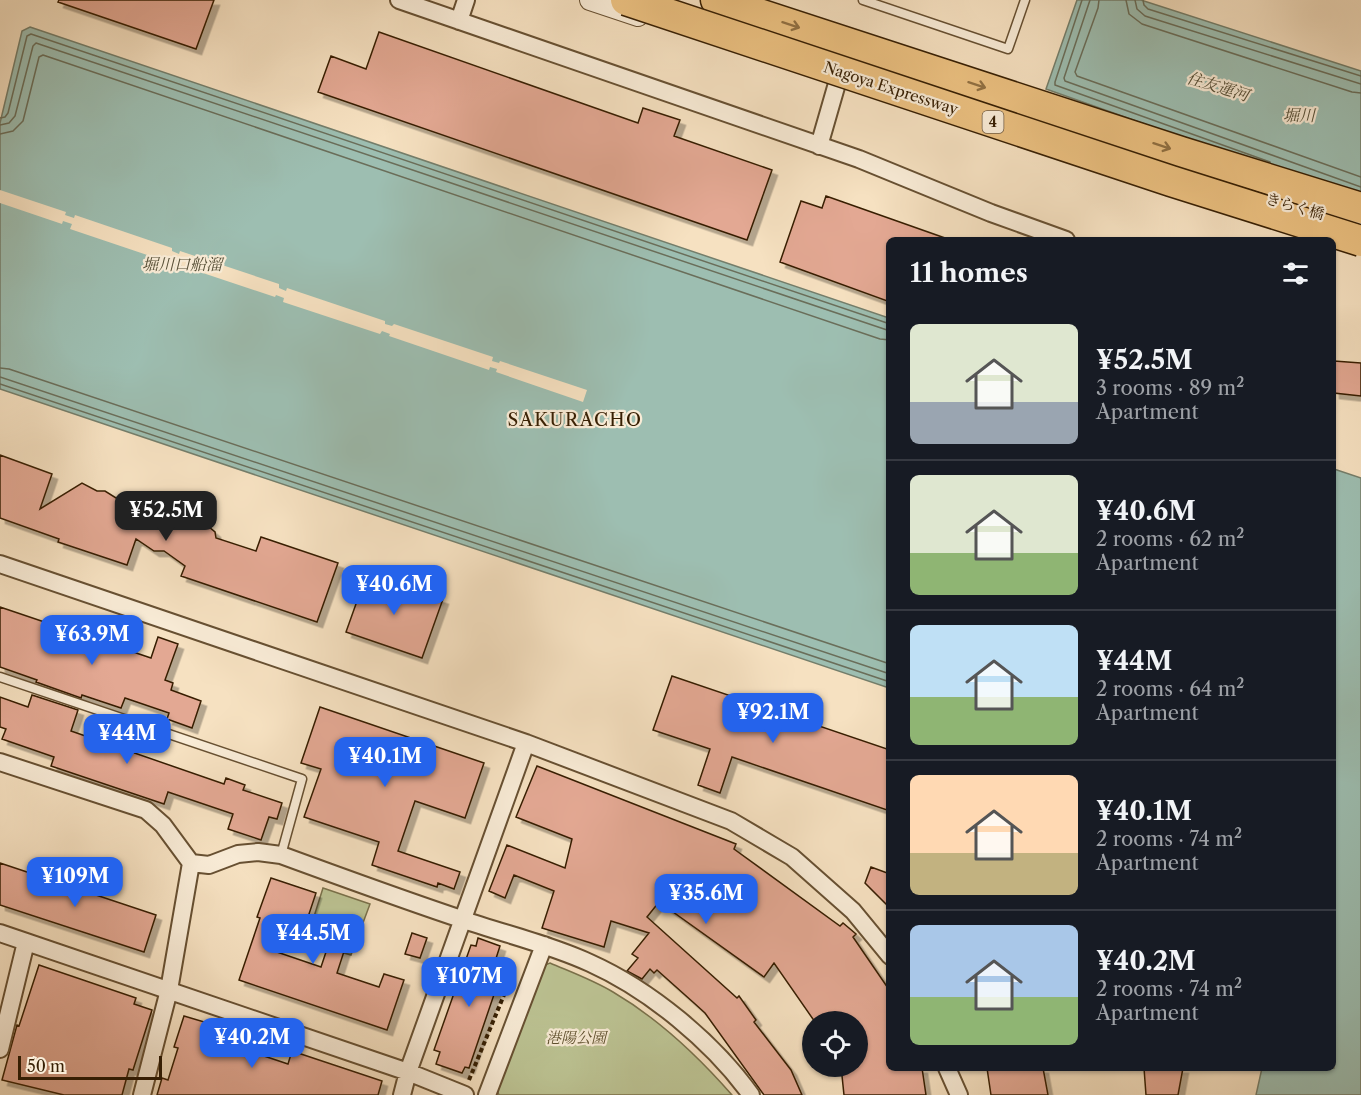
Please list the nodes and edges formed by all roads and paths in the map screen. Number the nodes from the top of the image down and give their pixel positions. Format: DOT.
graph roads {
  1 [pos="399,0"];
  2 [pos="466,0"];
  3 [pos="590,0"];
  4 [pos="626,0"];
  5 [pos="716,0"];
  6 [pos="863,0"];
  7 [pos="1025,0"];
  8 [pos="459,21"];
  9 [pos="838,80"];
  10 [pos="819,146"];
  11 [pos="1361,208"];
  12 [pos="1361,225"];
  13 [pos="1058,237"];
  14 [pos="1361,241"];
  15 [pos="0,564"];
  16 [pos="0,677"];
  17 [pos="526,743"];
  18 [pos="0,762"];
  19 [pos="281,855"];
  20 [pos="191,863"];
  21 [pos="463,920"];
  22 [pos="0,933"];
  23 [pos="26,942"];
  24 [pos="544,945"];
  25 [pos="886,951"];
  26 [pos="506,989"];
  27 [pos="169,990"];
  28 [pos="0,1049"];
  29 [pos="948,1071"];
  30 [pos="408,1072"];
  31 [pos="464,1094"];
  32 [pos="142,1095"];
  33 [pos="402,1095"];
  34 [pos="487,1095"];
  35 [pos="751,1095"];
  36 [pos="959,1095"];
  1 -- 8 [label="street"];
  2 -- 8 [label="street"];
  3 -- 9 [label="street, きらく橋"];
  4 -- 14 [label="highway, Nagoya Expressway / 4, bridge"];
  5 -- 11 [label="highway, Nagoya Expressway / 4, one-way"];
  6 -- 7 [label="lane"];
  8 -- 10 [label="street"];
  9 -- 10 [label="street"];
  9 -- 12 [label="street, きらく橋"];
  10 -- 13 [label="street"];
  15 -- 17 [label="street"];
  16 -- 19 [label="lane"];
  17 -- 21 [label="street"];
  17 -- 25 [label="street"];
  18 -- 20 [label="street"];
  19 -- 20 [label="street"];
  19 -- 21 [label="street"];
  20 -- 27 [label="street"];
  21 -- 24 [label="street"];
  21 -- 30 [label="street"];
  22 -- 23 [label="street"];
  23 -- 27 [label="street"];
  23 -- 28 [label="street"];
  24 -- 34 [label="street"];
  24 -- 35 [label="street"];
  26 -- 31 [label="path"];
  27 -- 30 [label="street"];
  27 -- 32 [label="street"];
  29 -- 36 [label="street"];
  30 -- 31 [label="street"];
  30 -- 33 [label="street"];
}
